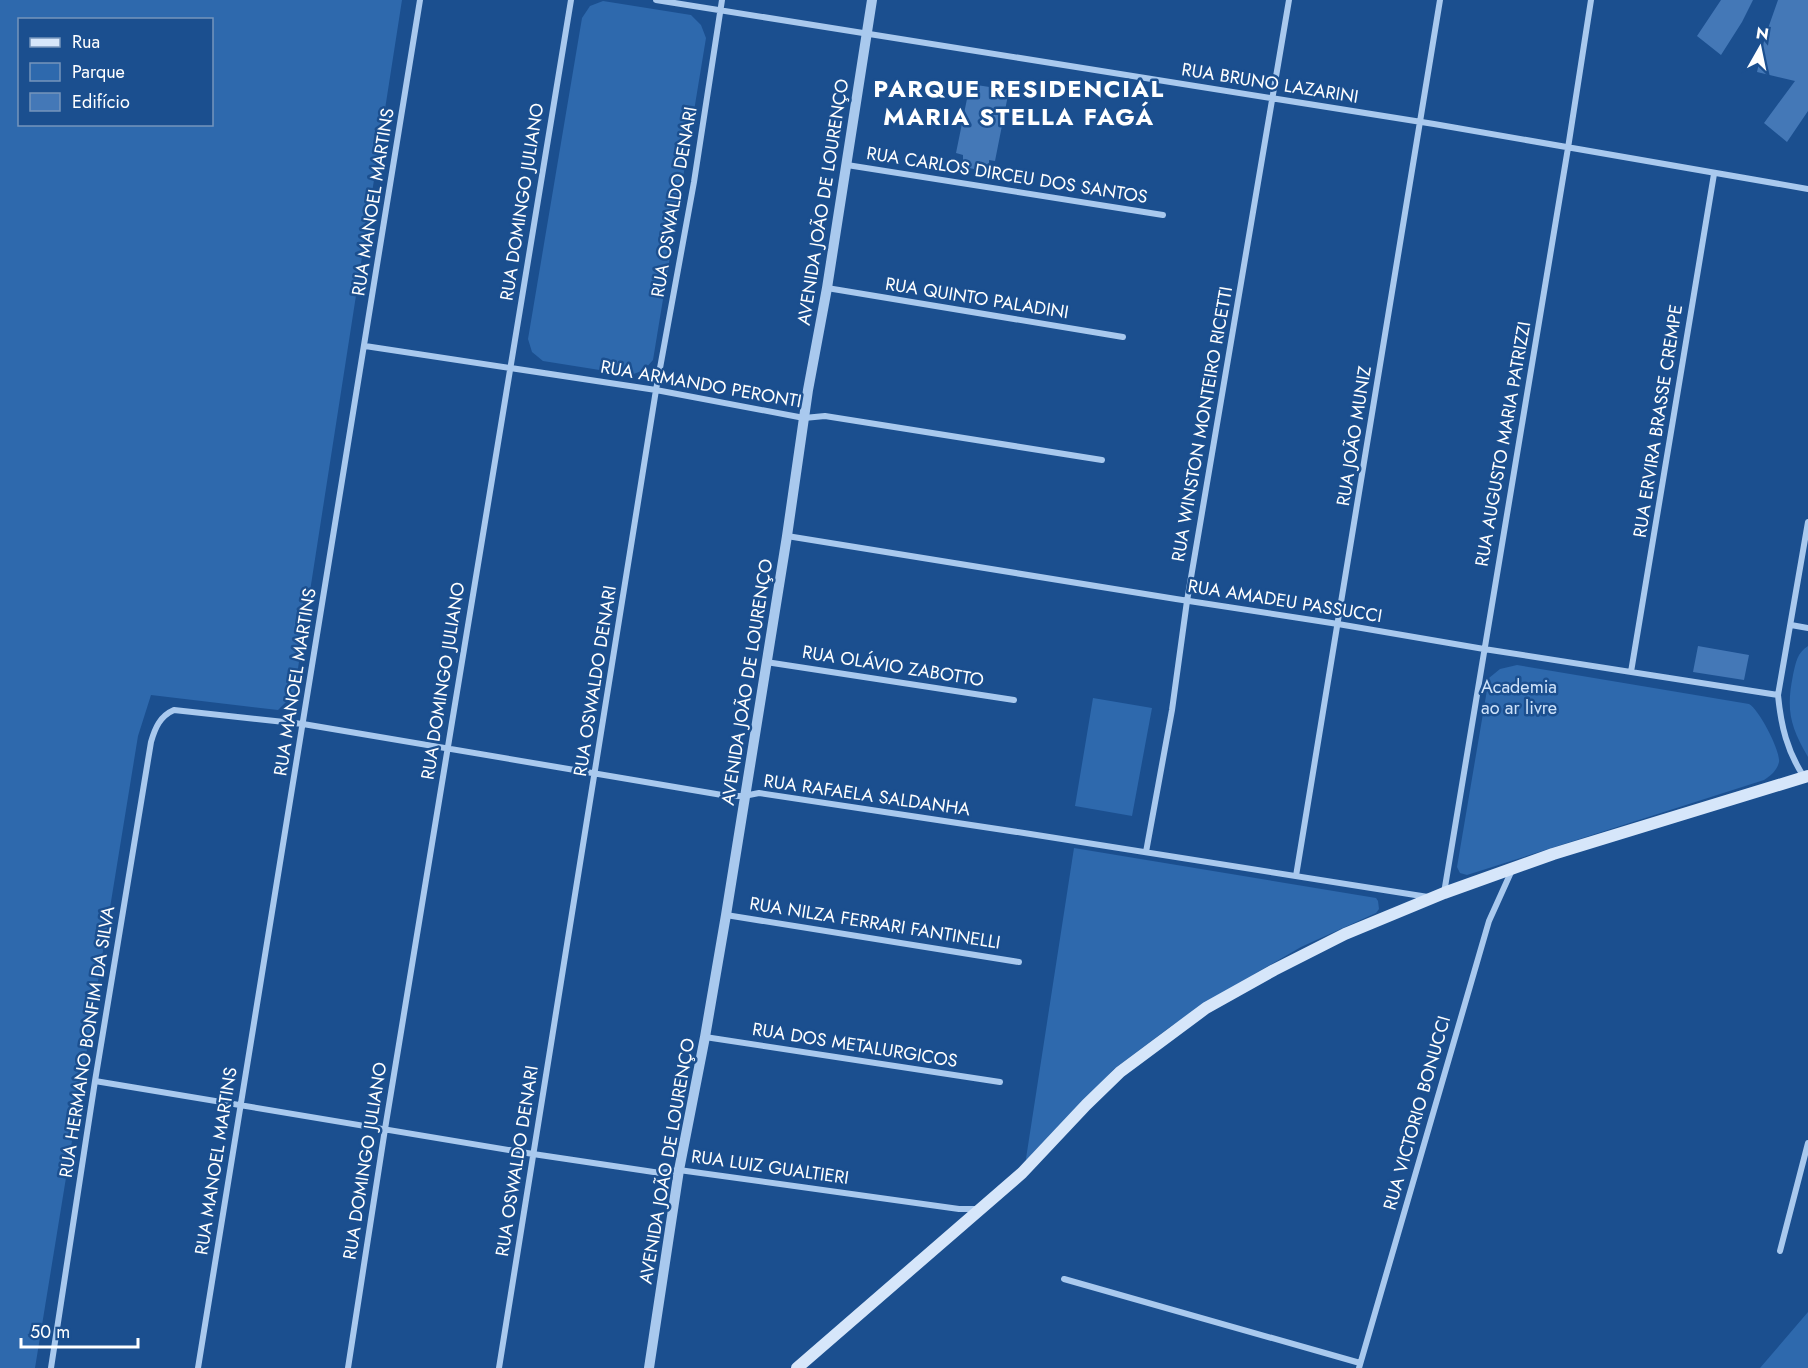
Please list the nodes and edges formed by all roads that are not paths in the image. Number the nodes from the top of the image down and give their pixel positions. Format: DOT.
graph roads {
  1 [pos="420,0"];
  2 [pos="571,0"];
  3 [pos="656,0"];
  4 [pos="722,0"];
  5 [pos="872,0"];
  6 [pos="1289,0"];
  7 [pos="1440,0"];
  8 [pos="1591,0"];
  9 [pos="720,11"];
  10 [pos="867,34"];
  11 [pos="1273,99"];
  12 [pos="1420,122"];
  13 [pos="1569,147"];
  14 [pos="847,165"];
  15 [pos="1714,174"];
  16 [pos="1808,189"];
  17 [pos="1163,215"];
  18 [pos="827,288"];
  19 [pos="1123,337"];
  20 [pos="366,346"];
  21 [pos="510,368"];
  22 [pos="656,390"];
  23 [pos="804,418"];
  24 [pos="1102,460"];
  25 [pos="1808,522"];
  26 [pos="787,536"];
  27 [pos="1187,601"];
  28 [pos="1338,624"];
  29 [pos="1791,625"];
  30 [pos="1808,628"];
  31 [pos="1484,649"];
  32 [pos="766,662"];
  33 [pos="1631,672"];
  34 [pos="1778,695"];
  35 [pos="1014,700"];
  36 [pos="158,722"];
  37 [pos="303,724"];
  38 [pos="447,749"];
  39 [pos="595,774"];
  40 [pos="1806,777"];
  41 [pos="744,796"];
  42 [pos="1146,852"];
  43 [pos="1512,869"];
  44 [pos="1296,876"];
  45 [pos="1439,896"];
  46 [pos="726,915"];
  47 [pos="1019,962"];
  48 [pos="705,1037"];
  49 [pos="95,1081"];
  50 [pos="1000,1082"];
  51 [pos="240,1105"];
  52 [pos="385,1129"];
  53 [pos="1808,1143"];
  54 [pos="533,1154"];
  55 [pos="679,1170"];
  56 [pos="981,1209"];
  57 [pos="1780,1251"];
  58 [pos="1064,1278"];
  59 [pos="1360,1365"];
  60 [pos="799,1367"];
  61 [pos="51,1368"];
  62 [pos="198,1368"];
  63 [pos="348,1368"];
  64 [pos="499,1368"];
  65 [pos="649,1368"];
  1 -- 20 [label="street, RUA MANOEL MARTINS"];
  2 -- 21 [label="street, RUA DOMINGO JULIANO"];
  3 -- 9 [label="street, RUA BRUNO LAZARINI"];
  4 -- 9 [label="street, RUA OSWALDO DENARI"];
  5 -- 10 [label="street, AVENIDA JOÃO DE LOURENÇO"];
  6 -- 11 [label="street, RUA WINSTON MONTEIRO RICETTI"];
  7 -- 12 [label="street, RUA JOÃO MUNIZ"];
  8 -- 13 [label="street, RUA AUGUSTO MARIA PATRIZZI"];
  9 -- 10 [label="street, RUA BRUNO LAZARINI"];
  9 -- 22 [label="street, RUA OSWALDO DENARI"];
  10 -- 11 [label="street, RUA BRUNO LAZARINI"];
  10 -- 14 [label="street, AVENIDA JOÃO DE LOURENÇO"];
  11 -- 12 [label="street, RUA BRUNO LAZARINI"];
  11 -- 27 [label="street, RUA WINSTON MONTEIRO RICETTI"];
  12 -- 13 [label="street, RUA BRUNO LAZARINI"];
  12 -- 28 [label="street, RUA JOÃO MUNIZ"];
  13 -- 15 [label="street, RUA BRUNO LAZARINI"];
  13 -- 31 [label="street, RUA AUGUSTO MARIA PATRIZZI"];
  14 -- 17 [label="street, RUA CARLOS DIRCEU DOS SANTOS"];
  14 -- 18 [label="street, AVENIDA JOÃO DE LOURENÇO"];
  15 -- 16 [label="street, RUA BRUNO LAZARINI"];
  15 -- 33 [label="street, RUA ERVIRA BRASSE CREMPE"];
  18 -- 19 [label="street, RUA QUINTO PALADINI"];
  18 -- 23 [label="street, AVENIDA JOÃO DE LOURENÇO"];
  20 -- 21 [label="street, RUA ARMANDO PERONTI"];
  20 -- 37 [label="street, RUA MANOEL MARTINS"];
  21 -- 22 [label="street, RUA ARMANDO PERONTI"];
  21 -- 38 [label="street, RUA DOMINGO JULIANO"];
  22 -- 23 [label="street, RUA ARMANDO PERONTI"];
  22 -- 39 [label="street, RUA OSWALDO DENARI"];
  23 -- 24 [label="street, RUA ARMANDO PERONTI"];
  23 -- 26 [label="street, AVENIDA JOÃO DE LOURENÇO"];
  25 -- 29 [label="street"];
  26 -- 27 [label="street, RUA AMADEU PASSUCCI"];
  26 -- 32 [label="street, AVENIDA JOÃO DE LOURENÇO"];
  27 -- 28 [label="street, RUA AMADEU PASSUCCI"];
  27 -- 42 [label="street, RUA WINSTON MONTEIRO RICETTI"];
  28 -- 31 [label="street, RUA AMADEU PASSUCCI"];
  28 -- 44 [label="street, RUA JOÃO MUNIZ"];
  29 -- 30 [label="street"];
  29 -- 34 [label="street"];
  31 -- 33 [label="street, RUA AMADEU PASSUCCI"];
  31 -- 45 [label="street, RUA AUGUSTO MARIA PATRIZZI"];
  32 -- 35 [label="street, RUA OLÁVIO ZABOTTO"];
  32 -- 41 [label="street, AVENIDA JOÃO DE LOURENÇO"];
  33 -- 34 [label="street, RUA AMADEU PASSUCCI"];
  34 -- 40 [label="street"];
  36 -- 37 [label="street, RUA RAFAELA SALDANHA"];
  36 -- 49 [label="street, RUA HERMANO BONFIM DA SILVA"];
  37 -- 38 [label="street, RUA RAFAELA SALDANHA"];
  37 -- 51 [label="street, RUA MANOEL MARTINS"];
  38 -- 39 [label="street, RUA RAFAELA SALDANHA"];
  38 -- 52 [label="street, RUA DOMINGO JULIANO"];
  39 -- 41 [label="street, RUA RAFAELA SALDANHA"];
  39 -- 54 [label="street, RUA OSWALDO DENARI"];
  40 -- 43 [label="main road"];
  41 -- 42 [label="street, RUA RAFAELA SALDANHA"];
  41 -- 46 [label="street, AVENIDA JOÃO DE LOURENÇO"];
  42 -- 44 [label="street, RUA RAFAELA SALDANHA"];
  43 -- 45 [label="main road"];
  43 -- 59 [label="street, RUA VICTORIO BONUCCI"];
  44 -- 45 [label="street, RUA RAFAELA SALDANHA"];
  45 -- 56 [label="main road"];
  46 -- 47 [label="street, RUA NILZA FERRARI FANTINELLI"];
  46 -- 48 [label="street, AVENIDA JOÃO DE LOURENÇO"];
  48 -- 50 [label="street, RUA DOS METALURGICOS"];
  48 -- 55 [label="street, AVENIDA JOÃO DE LOURENÇO"];
  49 -- 51 [label="street, RUA LUIZ GUALTIERI"];
  49 -- 61 [label="street, RUA HERMANO BONFIM DA SILVA"];
  51 -- 52 [label="street, RUA LUIZ GUALTIERI"];
  51 -- 62 [label="street, RUA MANOEL MARTINS"];
  52 -- 54 [label="street, RUA LUIZ GUALTIERI"];
  52 -- 63 [label="street, RUA DOMINGO JULIANO"];
  53 -- 57 [label="street"];
  54 -- 55 [label="street, RUA LUIZ GUALTIERI"];
  54 -- 64 [label="street, RUA OSWALDO DENARI"];
  55 -- 56 [label="street, RUA LUIZ GUALTIERI"];
  55 -- 65 [label="street, AVENIDA JOÃO DE LOURENÇO"];
  56 -- 60 [label="main road"];
  58 -- 59 [label="street"];
}
